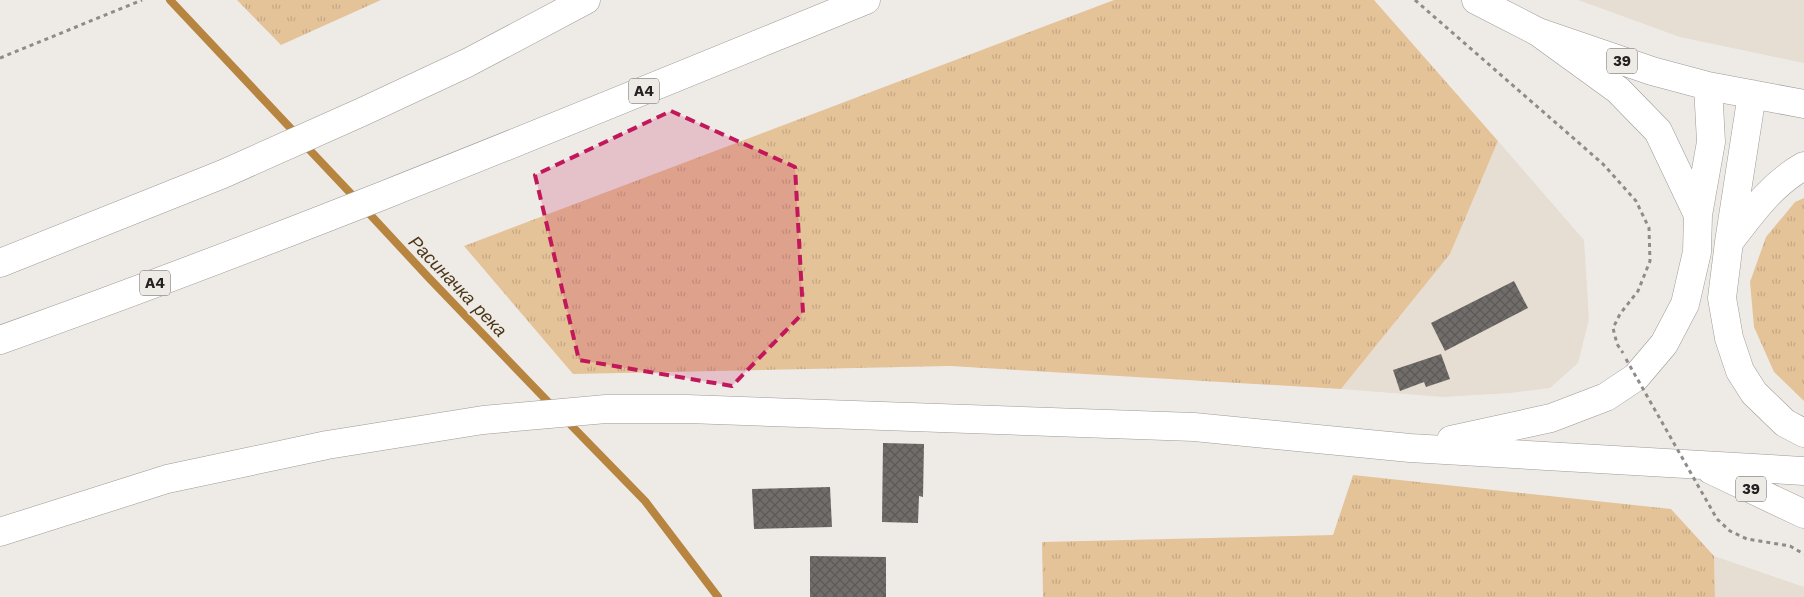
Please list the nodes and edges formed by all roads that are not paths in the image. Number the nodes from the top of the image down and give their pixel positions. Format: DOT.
graph roads {
  1 [pos="586,0"];
  2 [pos="866,0"];
  3 [pos="1476,0"];
  4 [pos="1538,32"];
  5 [pos="1708,86"];
  6 [pos="1752,94"];
  7 [pos="1804,104"];
  8 [pos="1804,166"];
  9 [pos="1698,215"];
  10 [pos="1729,242"];
  11 [pos="0,263"];
  12 [pos="0,340"];
  13 [pos="1804,433"];
  14 [pos="1410,448"];
  15 [pos="1698,464"];
  16 [pos="1804,471"];
  17 [pos="1804,514"];
  18 [pos="0,532"];
  1 -- 11 [label="main road"];
  2 -- 12 [label="main road, A4"];
  3 -- 4 [label="main road, 39"];
  4 -- 5 [label="main road, 39"];
  4 -- 9 [label="main road"];
  5 -- 6 [label="main road, 39"];
  5 -- 9 [label="main road"];
  6 -- 7 [label="main road, 39"];
  6 -- 10 [label="main road"];
  8 -- 10 [label="main road"];
  9 -- 14 [label="main road"];
  10 -- 13 [label="main road"];
  14 -- 15 [label="main road"];
  14 -- 18 [label="main road"];
  15 -- 16 [label="main road"];
  15 -- 17 [label="main road, 39"];
}
